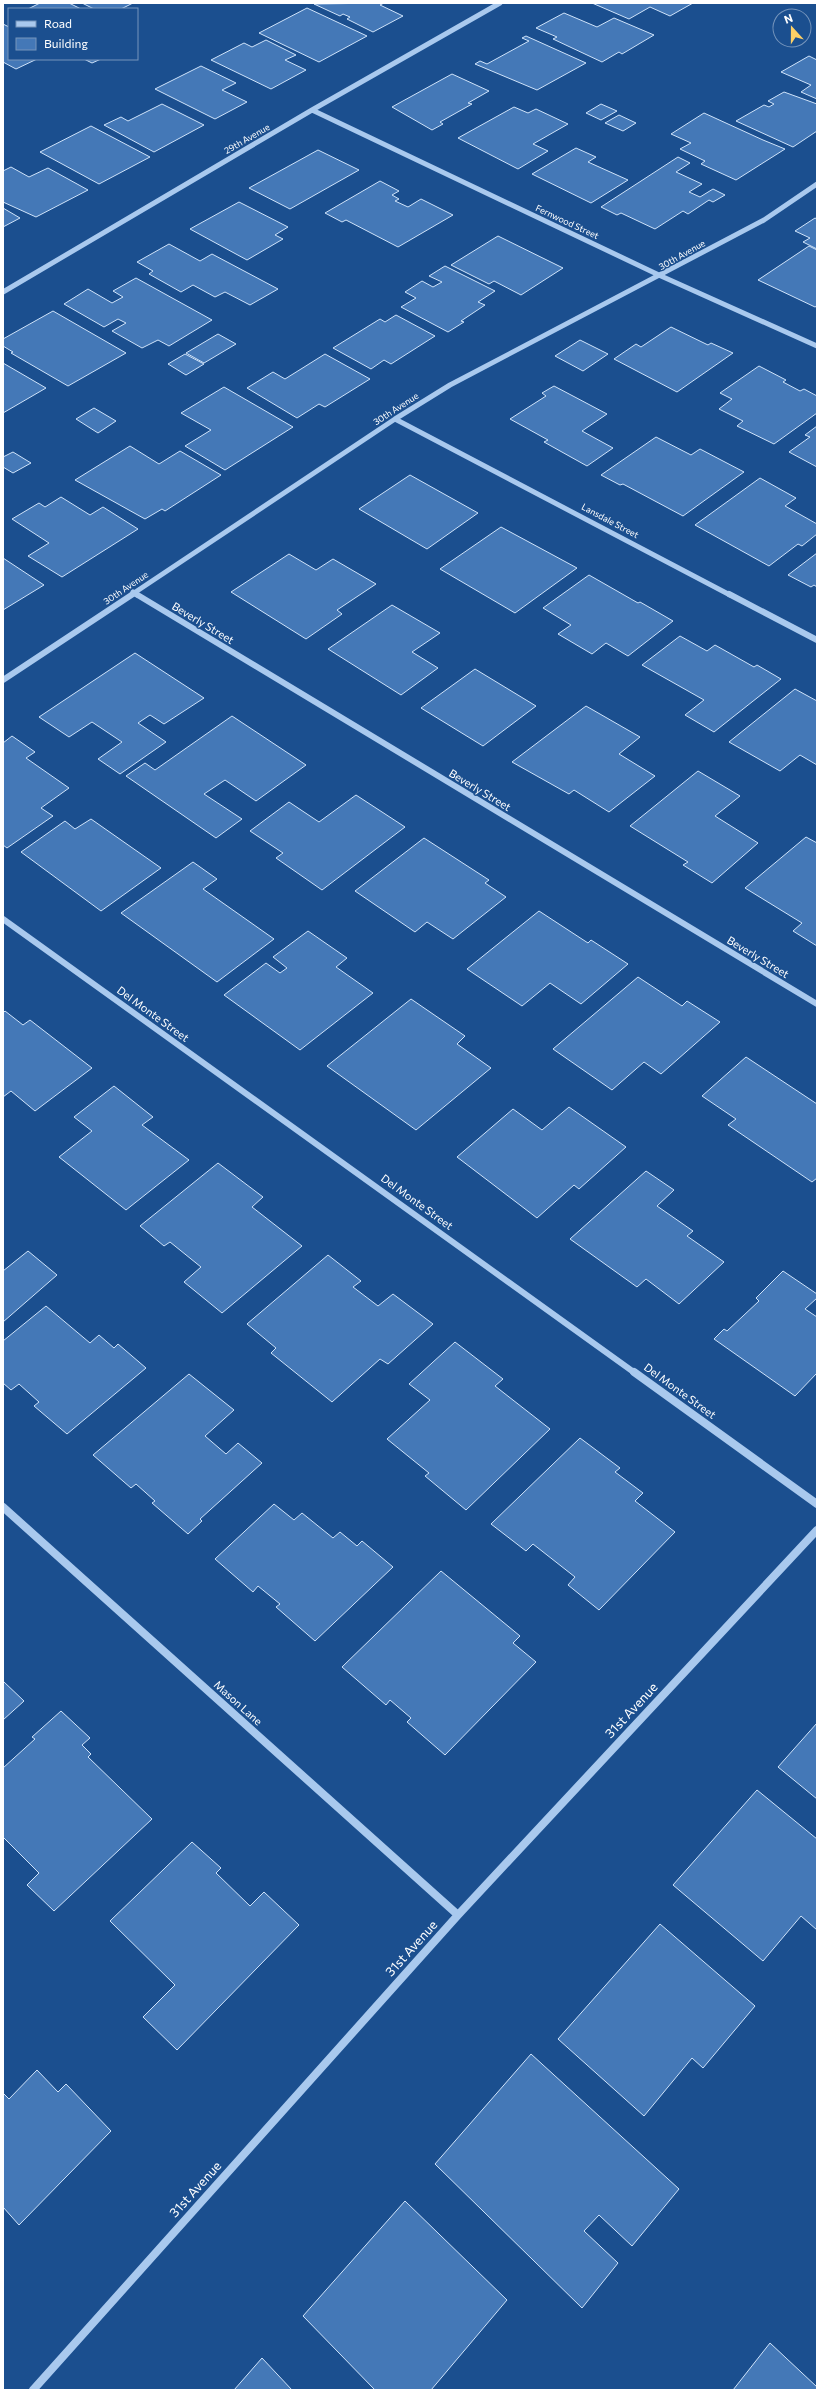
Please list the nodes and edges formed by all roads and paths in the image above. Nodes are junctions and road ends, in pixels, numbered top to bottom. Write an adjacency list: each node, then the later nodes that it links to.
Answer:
1 (500, 3): 2 (street, 29th Avenue)
2 (312, 110): 4 (street, Fernwood Street); 5 (street, 29th Avenue)
3 (817, 184): 4 (street, 30th Avenue)
4 (661, 276): 6 (street, Fernwood Street); 7 (street, 30th Avenue)
5 (3, 292)
6 (817, 346)
7 (395, 418): 8 (street, 30th Avenue); 9 (street, Lansdale Street)
8 (134, 592): 10 (street, 30th Avenue); 12 (street, Beverly Street)
9 (817, 640)
10 (3, 680)
11 (3, 919): 13 (street, Del Monte Street)
12 (817, 1004)
13 (817, 1504)
14 (3, 1506): 16 (street, Mason Lane)
15 (817, 1530): 16 (street, 31st Avenue)
16 (458, 1915): 17 (street, 31st Avenue)
17 (32, 2390)

